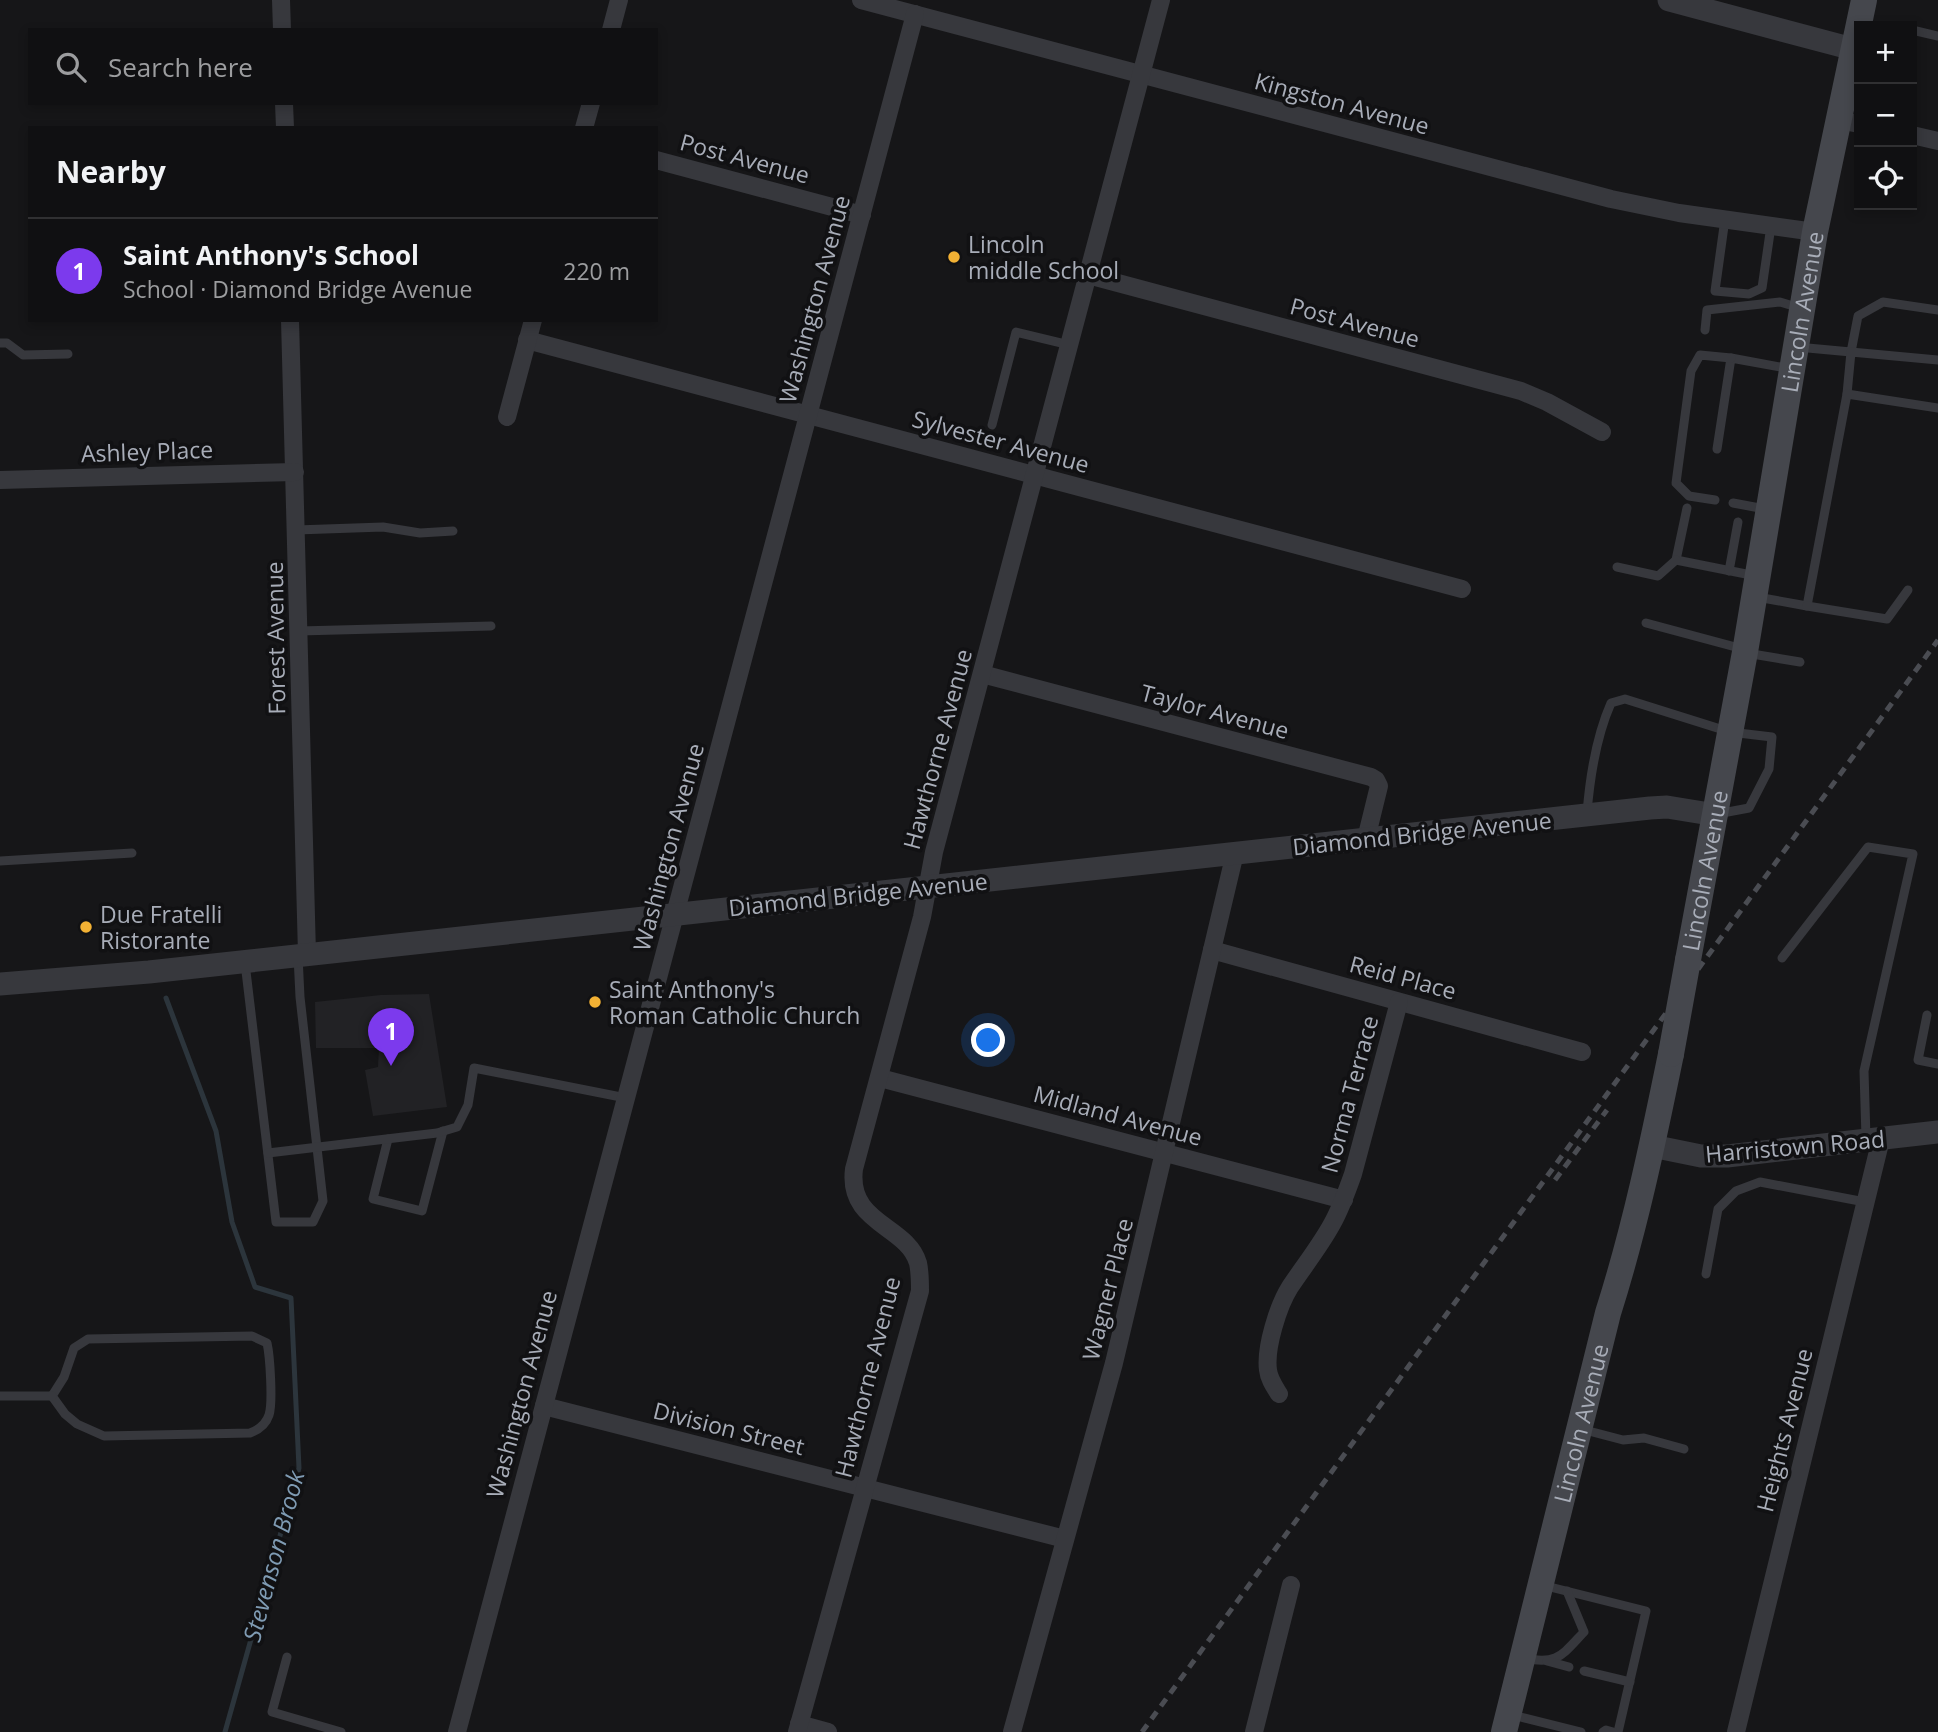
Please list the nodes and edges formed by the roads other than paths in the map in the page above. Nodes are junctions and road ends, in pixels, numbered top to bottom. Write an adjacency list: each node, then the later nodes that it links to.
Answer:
1 (281, 0): 9 (street)
2 (619, 0): 10 (street)
3 (861, 0): 7 (street, Kingston Avenue)
4 (1161, 0): 15 (street, Hawthorne Avenue)
5 (1668, 0): 13 (street)
6 (1864, 0): 8 (main road, Lincoln Avenue)
7 (915, 14): 15 (street, Kingston Avenue); 24 (street, Washington Avenue)
8 (1861, 21)
9 (282, 28)
10 (612, 28)
11 (1917, 31): 12 (lane)
12 (1938, 36)
13 (1854, 49)
14 (1854, 71): 18 (main road, Lincoln Avenue)
15 (1142, 75): 25 (street, Kingston Avenue); 28 (street, Hawthorne Avenue)
16 (284, 105): 19 (street)
17 (590, 105): 20 (street)
18 (1849, 122): 27 (main road, Lincoln Avenue)
19 (285, 126)
20 (585, 126)
21 (1917, 136): 22 (street)
22 (1938, 141)
23 (658, 161): 24 (street, Post Avenue)
24 (862, 215): 44 (street, Washington Avenue)
25 (1725, 219): 26 (street, Kingston Avenue); 26 (lane)
26 (1771, 226): 27 (street, Kingston Avenue)
27 (1815, 232): 29 (main road, Lincoln Avenue)
28 (1088, 275): 36 (street, Hawthorne Avenue); 47 (street, Post Avenue)
29 (1802, 308): 33 (lane); 40 (main road, Lincoln Avenue)
30 (1938, 310): 37 (lane)
31 (290, 322): 49 (street, Forest Avenue)
32 (532, 322): 34 (street)
33 (1704, 330)
34 (527, 340): 44 (street, Sylvester Avenue); 45 (street)
35 (0, 343): 38 (lane)
36 (1070, 345): 46 (lane); 50 (street, Hawthorne Avenue)
37 (1851, 352): 40 (lane); 41 (lane); 42 (lane)
38 (68, 354)
39 (1731, 358): 40 (lane); 48 (lane); 52 (lane)
40 (1794, 358): 55 (main road, Lincoln Avenue)
41 (1938, 360)
42 (1847, 394): 43 (lane); 65 (lane)
43 (1938, 408)
44 (808, 415): 50 (street, Sylvester Avenue); 80 (street, Washington Avenue)
45 (507, 417)
46 (992, 425)
47 (1602, 432)
48 (1717, 449)
49 (295, 471): 51 (street, Ashley Place); 57 (street, Forest Avenue)
50 (1035, 475): 63 (street, Sylvester Avenue); 71 (street, Hawthorne Avenue)
51 (0, 480)
52 (1715, 500)
53 (1733, 503): 55 (lane)
54 (1687, 508): 59 (lane)
55 (1769, 510): 62 (main road, Lincoln Avenue)
56 (1738, 522): 61 (lane)
57 (296, 530): 58 (lane); 68 (street, Forest Avenue)
58 (453, 531)
59 (1676, 560): 60 (lane); 61 (lane)
60 (1617, 567)
61 (1729, 571): 62 (lane)
62 (1756, 586): 65 (lane); 69 (main road, Lincoln Avenue)
63 (1462, 589)
64 (1908, 590): 65 (lane)
65 (1807, 606)
66 (1646, 623): 69 (lane)
67 (491, 626): 68 (lane)
68 (299, 631): 82 (street, Forest Avenue)
69 (1745, 651): 70 (lane); 72 (main road, Lincoln Avenue)
70 (1800, 663)
71 (982, 674): 75 (street, Taylor Avenue); 79 (street, Hawthorne Avenue)
72 (1730, 732): 73 (lane); 74 (main road, Lincoln Avenue); 74 (lane)
73 (1587, 815): 74 (street, Diamond Bridge Avenue); 75 (street, Diamond Bridge Avenue)
74 (1716, 815): 96 (main road, Lincoln Avenue, bridge)
75 (1366, 839): 77 (street, Diamond Bridge Avenue)
76 (132, 853): 78 (lane)
77 (1235, 853): 79 (street, Diamond Bridge Avenue); 81 (street, Wagner Place)
78 (0, 861)
79 (928, 887): 80 (street, Diamond Bridge Avenue); 90 (street, Hawthorne Avenue)
80 (675, 914): 82 (street, Diamond Bridge Avenue); 91 (street, Washington Avenue)
81 (1212, 950): 86 (street, Reid Place); 99 (street, Wagner Place)
82 (303, 955): 84 (street, Diamond Bridge Avenue); 97 (lane)
83 (1782, 958): 95 (lane)
84 (245, 961): 85 (street, Diamond Bridge Avenue); 98 (lane)
85 (0, 984)
86 (1399, 1002): 88 (street, Reid Place); 100 (street, Norma Terrace)
87 (1927, 1015): 89 (lane)
88 (1582, 1052)
89 (1938, 1064)
90 (880, 1078): 99 (street, Midland Avenue); 109 (street, Hawthorne Avenue)
91 (626, 1098): 92 (lane); 106 (street, Washington Avenue)
92 (443, 1131): 94 (lane); 94 (lane)
93 (1938, 1132): 95 (street, Harristown Road)
94 (388, 1139): 97 (lane)
95 (1873, 1140): 96 (street, Harristown Road); 101 (street, Heights Avenue)
96 (1652, 1146): 107 (main road, Lincoln Avenue)
97 (317, 1147): 98 (lane); 98 (lane)
98 (268, 1153)
99 (1165, 1153): 100 (street, Midland Avenue); 110 (street, Wagner Place)
100 (1344, 1200): 103 (street, Norma Terrace)
101 (1865, 1202): 102 (lane); 130 (street, Heights Avenue)
102 (1706, 1274)
103 (1279, 1394)
104 (0, 1396): 105 (lane)
105 (52, 1396): 105 (lane)
106 (544, 1406): 109 (street, Division Street); 122 (street, Washington Avenue)
107 (1579, 1428): 108 (lane); 112 (main road, Lincoln Avenue)
108 (1684, 1449)
109 (864, 1488): 110 (street, Division Street); 120 (street, Hawthorne Avenue)
110 (1065, 1539): 124 (street, Wagner Place)
111 (1291, 1585): 125 (street)
112 (1540, 1585): 113 (lane); 115 (main road, Lincoln Avenue)
113 (1567, 1591): 115 (lane); 118 (lane)
114 (287, 1657): 121 (lane)
115 (1534, 1659): 116 (lane); 119 (main road, Lincoln Avenue)
116 (1569, 1667)
117 (1584, 1671): 118 (lane)
118 (1630, 1682): 129 (lane)
119 (1506, 1723): 126 (lane)
120 (798, 1728): 123 (street)
121 (341, 1732)
122 (457, 1732)
123 (828, 1732)
124 (1012, 1732)
125 (1254, 1732)
126 (1581, 1732)
127 (1602, 1732): 128 (lane)
128 (1612, 1732)
129 (1618, 1732)
130 (1736, 1732)

